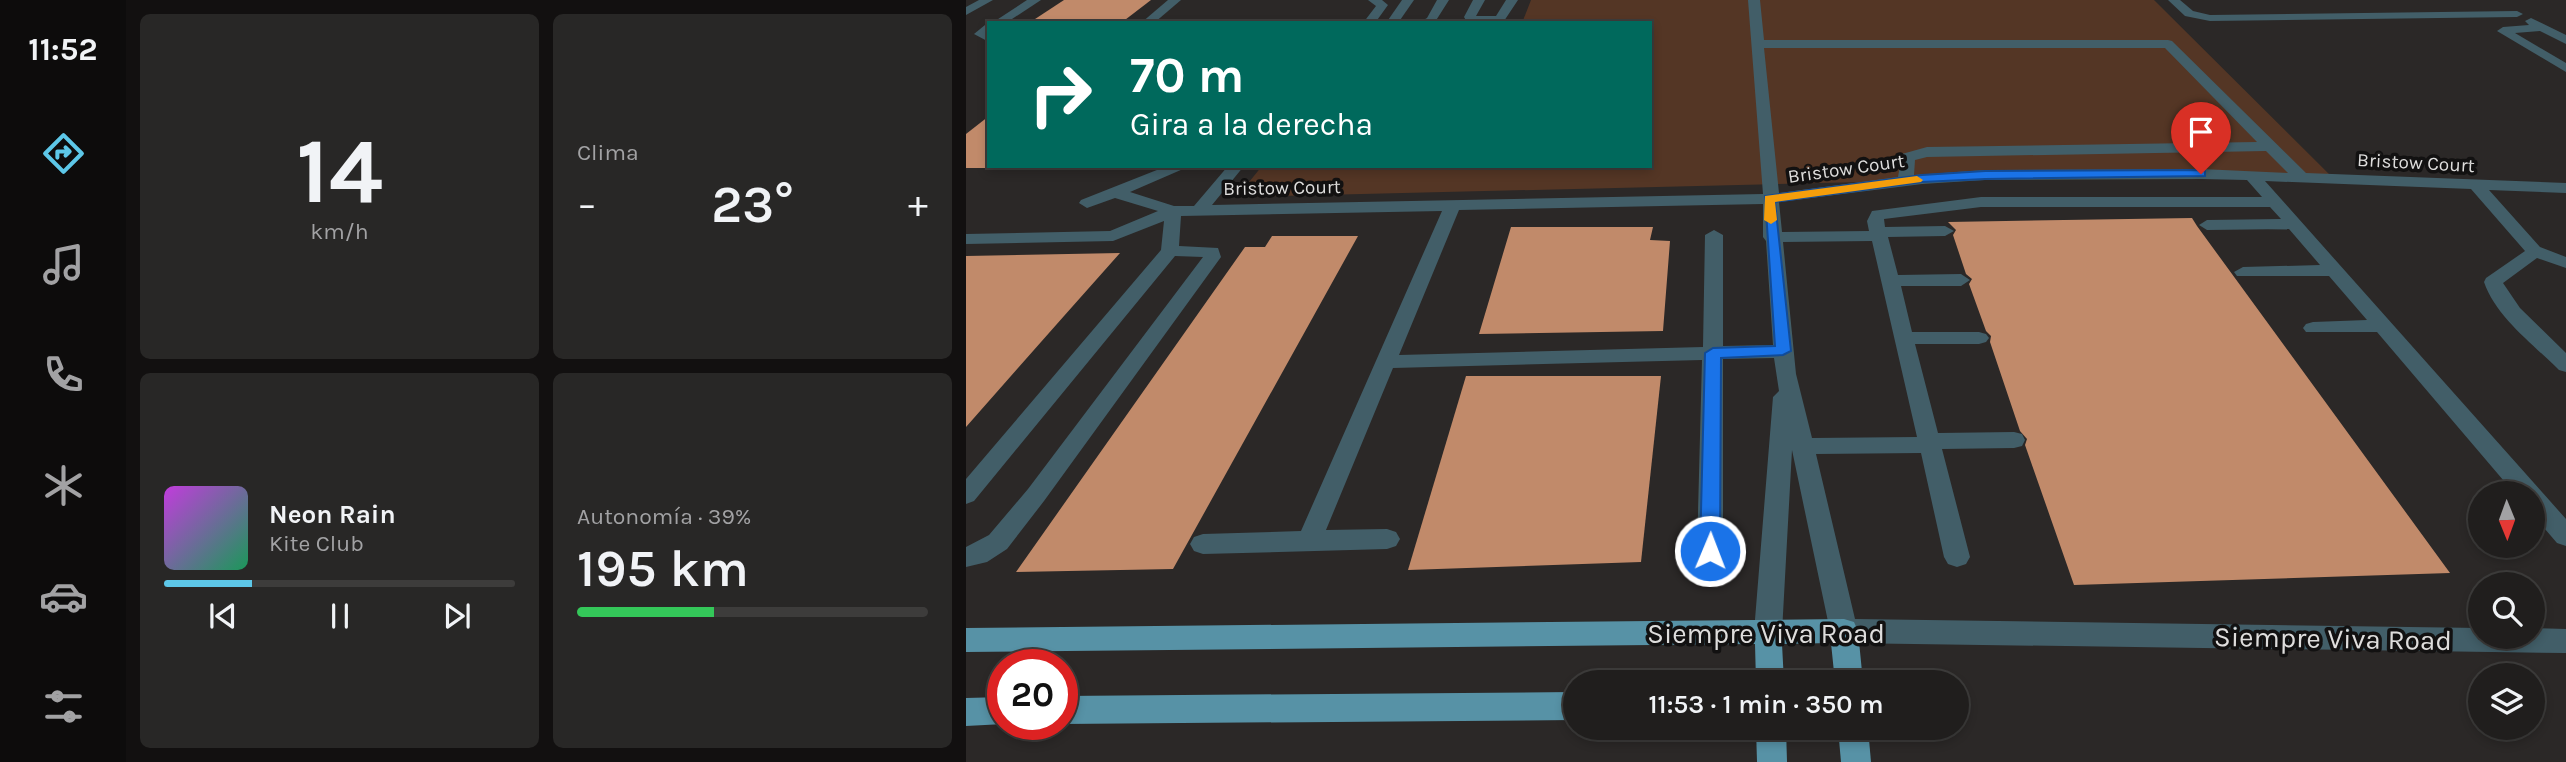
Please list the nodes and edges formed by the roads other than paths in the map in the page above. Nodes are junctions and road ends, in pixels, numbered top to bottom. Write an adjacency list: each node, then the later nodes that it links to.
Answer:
1 (987, 0): 13 (street)
2 (1035, 0): 16 (street)
3 (1175, 0): 17 (street)
4 (1374, 0): 18 (street)
5 (1408, 0): 19 (street)
6 (1443, 0): 20 (street)
7 (1479, 0): 8 (street)
8 (1512, 0)
9 (1754, 0): 23 (street)
10 (2174, 0): 14 (street)
11 (2455, 0): 14 (street)
12 (2492, 0): 15 (street)
13 (966, 12)
14 (2480, 14): 15 (street)
15 (2517, 14): 21 (street)
16 (1001, 21)
17 (1149, 21)
18 (1370, 21)
19 (1393, 21)
20 (1429, 21)
21 (2541, 27): 22 (street); 24 (street)
22 (2566, 40)
23 (1757, 44): 25 (street); 34 (street)
24 (2566, 68)
25 (2270, 146): 29 (street); 30 (street)
26 (1177, 168): 33 (street)
27 (1234, 168): 38 (street)
28 (2252, 176): 29 (street, Bristow Court); 30 (street, Bristow Court); 35 (street)
29 (2302, 178): 31 (street, Bristow Court)
30 (1906, 181): 34 (street, Bristow Court)
31 (2477, 186): 32 (street, Bristow Court); 48 (street)
32 (2566, 188)
33 (1114, 192): 36 (street); 39 (street)
34 (1769, 199): 37 (street, Bristow Court); 45 (street)
35 (2275, 202): 40 (street); 43 (street)
36 (1087, 203)
37 (1453, 205): 38 (street, Bristow Court); 59 (street)
38 (1199, 210): 39 (street, Bristow Court)
39 (1173, 211): 46 (street); 47 (street)
40 (2294, 224): 41 (street); 50 (street)
41 (2207, 225)
42 (1945, 231): 43 (street)
43 (1878, 234): 45 (street); 53 (street)
44 (1714, 235): 58 (street)
45 (1772, 237): 60 (street)
46 (966, 239)
47 (1170, 251): 66 (street); 73 (street)
48 (2534, 251): 49 (street); 61 (street)
49 (2566, 263)
50 (2334, 270): 51 (street); 54 (street)
51 (2243, 272)
52 (1961, 280): 53 (street)
53 (1890, 281): 56 (street)
54 (2383, 326): 55 (street); 65 (street)
55 (2313, 328)
56 (1904, 338): 57 (street); 63 (street)
57 (1979, 338)
58 (1713, 353): 59 (street); 60 (street); 72 (street)
59 (1386, 362): 70 (street)
60 (1785, 362): 64 (street); 76 (street)
61 (2566, 365)
62 (2014, 440): 63 (street)
63 (1929, 443): 64 (street); 74 (street)
64 (1802, 446): 75 (street)
65 (2518, 481)
66 (966, 495)
67 (2545, 512): 68 (street)
68 (2566, 536)
69 (1387, 539): 70 (street)
70 (1309, 541): 71 (street)
71 (1203, 544)
72 (1710, 551)
73 (966, 557)
74 (1957, 557)
75 (1844, 631): 76 (main road, Siempre Viva Road); 78 (street, Siempre Viva Road); 80 (main road)
76 (1768, 632): 77 (main road, Siempre Viva Road); 79 (main road)
77 (966, 640)
78 (2566, 642)
79 (1770, 670)
80 (1848, 670)
81 (1563, 706): 82 (main road)
82 (1078, 710)
83 (987, 711): 84 (main road)
84 (966, 712)
85 (1771, 740): 87 (main road)
86 (1854, 740): 88 (main road)
87 (1772, 762)
88 (1856, 762)

